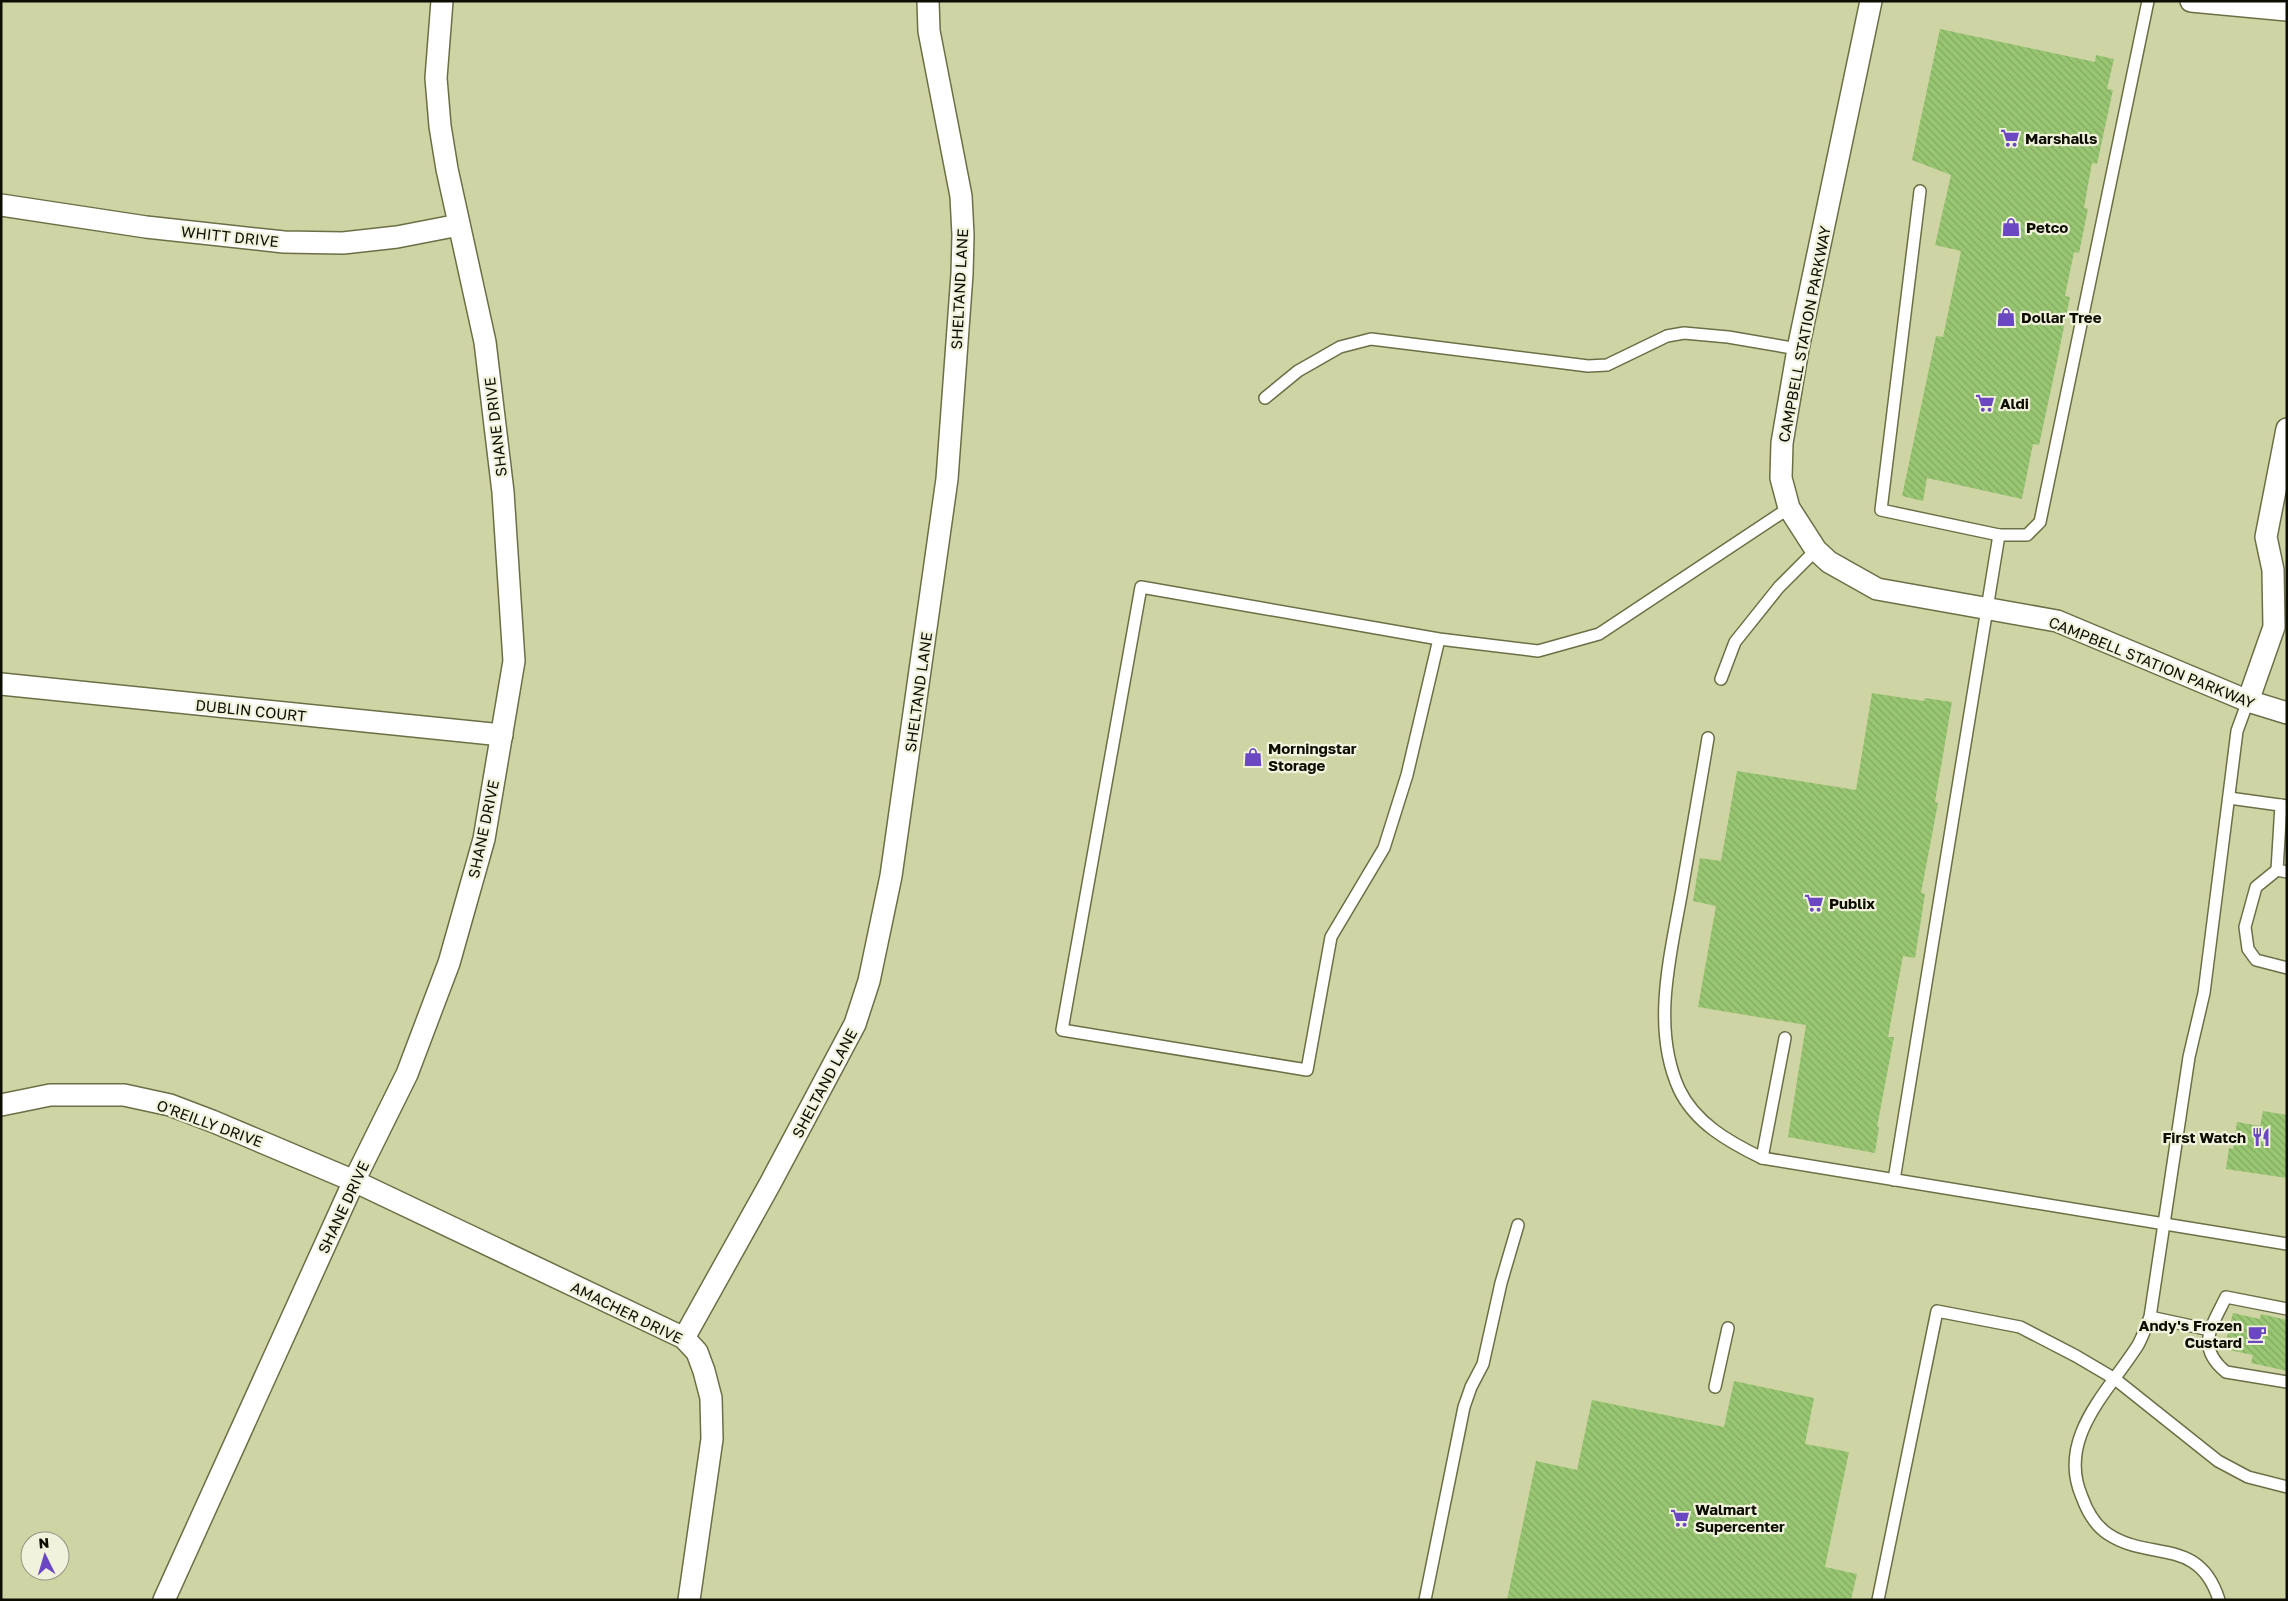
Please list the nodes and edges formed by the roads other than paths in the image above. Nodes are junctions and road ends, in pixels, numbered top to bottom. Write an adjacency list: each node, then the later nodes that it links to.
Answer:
1 (442, 1): 9 (street, SHANE DRIVE)
2 (928, 1): 40 (street, SHELTAND LANE)
3 (1871, 1): 10 (street, CAMPBELL STATION PARKWAY)
4 (2148, 1): 14 (lane)
5 (2191, 1): 6 (street)
6 (2287, 10)
7 (1920, 191): 14 (lane)
8 (1, 205): 9 (street, WHITT DRIVE)
9 (459, 225): 22 (street, SHANE DRIVE)
10 (1798, 349): 11 (lane); 13 (street, CAMPBELL STATION PARKWAY)
11 (1265, 398)
12 (2287, 429): 20 (street)
13 (1789, 508): 15 (street, CAMPBELL STATION PARKWAY); 17 (lane)
14 (1999, 535): 16 (lane)
15 (1816, 550): 16 (street, CAMPBELL STATION PARKWAY); 18 (lane)
16 (1986, 609): 20 (street, CAMPBELL STATION PARKWAY); 31 (lane)
17 (1439, 639): 17 (lane)
18 (1721, 679)
19 (1, 684): 22 (street, DUBLIN COURT)
20 (2248, 701): 21 (street, CAMPBELL STATION PARKWAY); 24 (lane)
21 (2287, 713)
22 (502, 735): 32 (street, SHANE DRIVE)
23 (1708, 738): 30 (lane)
24 (2229, 798): 25 (lane); 33 (lane)
25 (2284, 806): 26 (lane)
26 (2282, 871): 27 (lane)
27 (2287, 968)
28 (1785, 1038): 30 (lane)
29 (1, 1106): 32 (street, O'REILLY DRIVE)
30 (1762, 1158): 31 (lane)
31 (1894, 1180): 33 (lane)
32 (354, 1181): 40 (street, AMACHER DRIVE); 45 (street, SHANE DRIVE)
33 (2164, 1224): 35 (lane); 37 (lane)
34 (1518, 1225): 47 (lane)
35 (2287, 1244)
36 (2287, 1309): 39 (lane)
37 (2150, 1317): 39 (lane); 41 (lane)
38 (1728, 1328): 43 (lane)
39 (2210, 1330): 42 (lane)
40 (684, 1338): 46 (street, AMACHER DRIVE)
41 (2115, 1379): 44 (lane); 48 (lane); 49 (lane)
42 (2287, 1382)
43 (1715, 1387)
44 (2287, 1487)
45 (164, 1600)
46 (689, 1600)
47 (1425, 1600)
48 (1878, 1600)
49 (2219, 1600)

